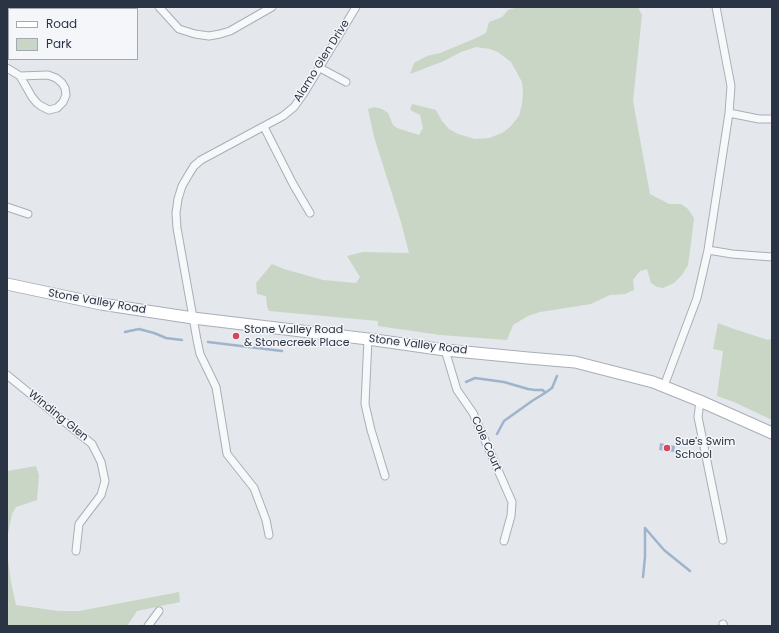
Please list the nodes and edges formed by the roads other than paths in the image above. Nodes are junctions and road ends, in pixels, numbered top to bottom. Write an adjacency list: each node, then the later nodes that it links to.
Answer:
1 (159, 7): 2 (street)
2 (272, 7)
3 (356, 7): 6 (street, Alamo Glen Drive)
4 (716, 7): 9 (street)
5 (7, 68): 7 (street)
6 (320, 68): 8 (street); 11 (street, Alamo Glen Drive)
7 (20, 76): 7 (street)
8 (346, 82)
9 (729, 113): 10 (street); 15 (street)
10 (772, 119)
11 (264, 127): 13 (street); 18 (street, Alamo Glen Drive)
12 (7, 207): 14 (street)
13 (310, 213)
14 (28, 214)
15 (708, 250): 16 (street); 22 (street)
16 (772, 257)
17 (7, 284): 18 (street, Stone Valley Road)
18 (193, 318): 19 (street, Stone Valley Road); 26 (street, Alamo Glen Drive)
19 (368, 339): 20 (street, Stone Valley Road); 25 (street)
20 (445, 350): 22 (street, Stone Valley Road); 28 (street, Cole Court)
21 (7, 375): 29 (street, Winding Glen)
22 (664, 386): 23 (street, Stone Valley Road)
23 (700, 401): 24 (street, Stone Valley Road); 27 (street)
24 (772, 433)
25 (385, 476)
26 (269, 535)
27 (723, 540)
28 (504, 541)
29 (76, 551)
30 (159, 612): 31 (street)
31 (148, 626)

